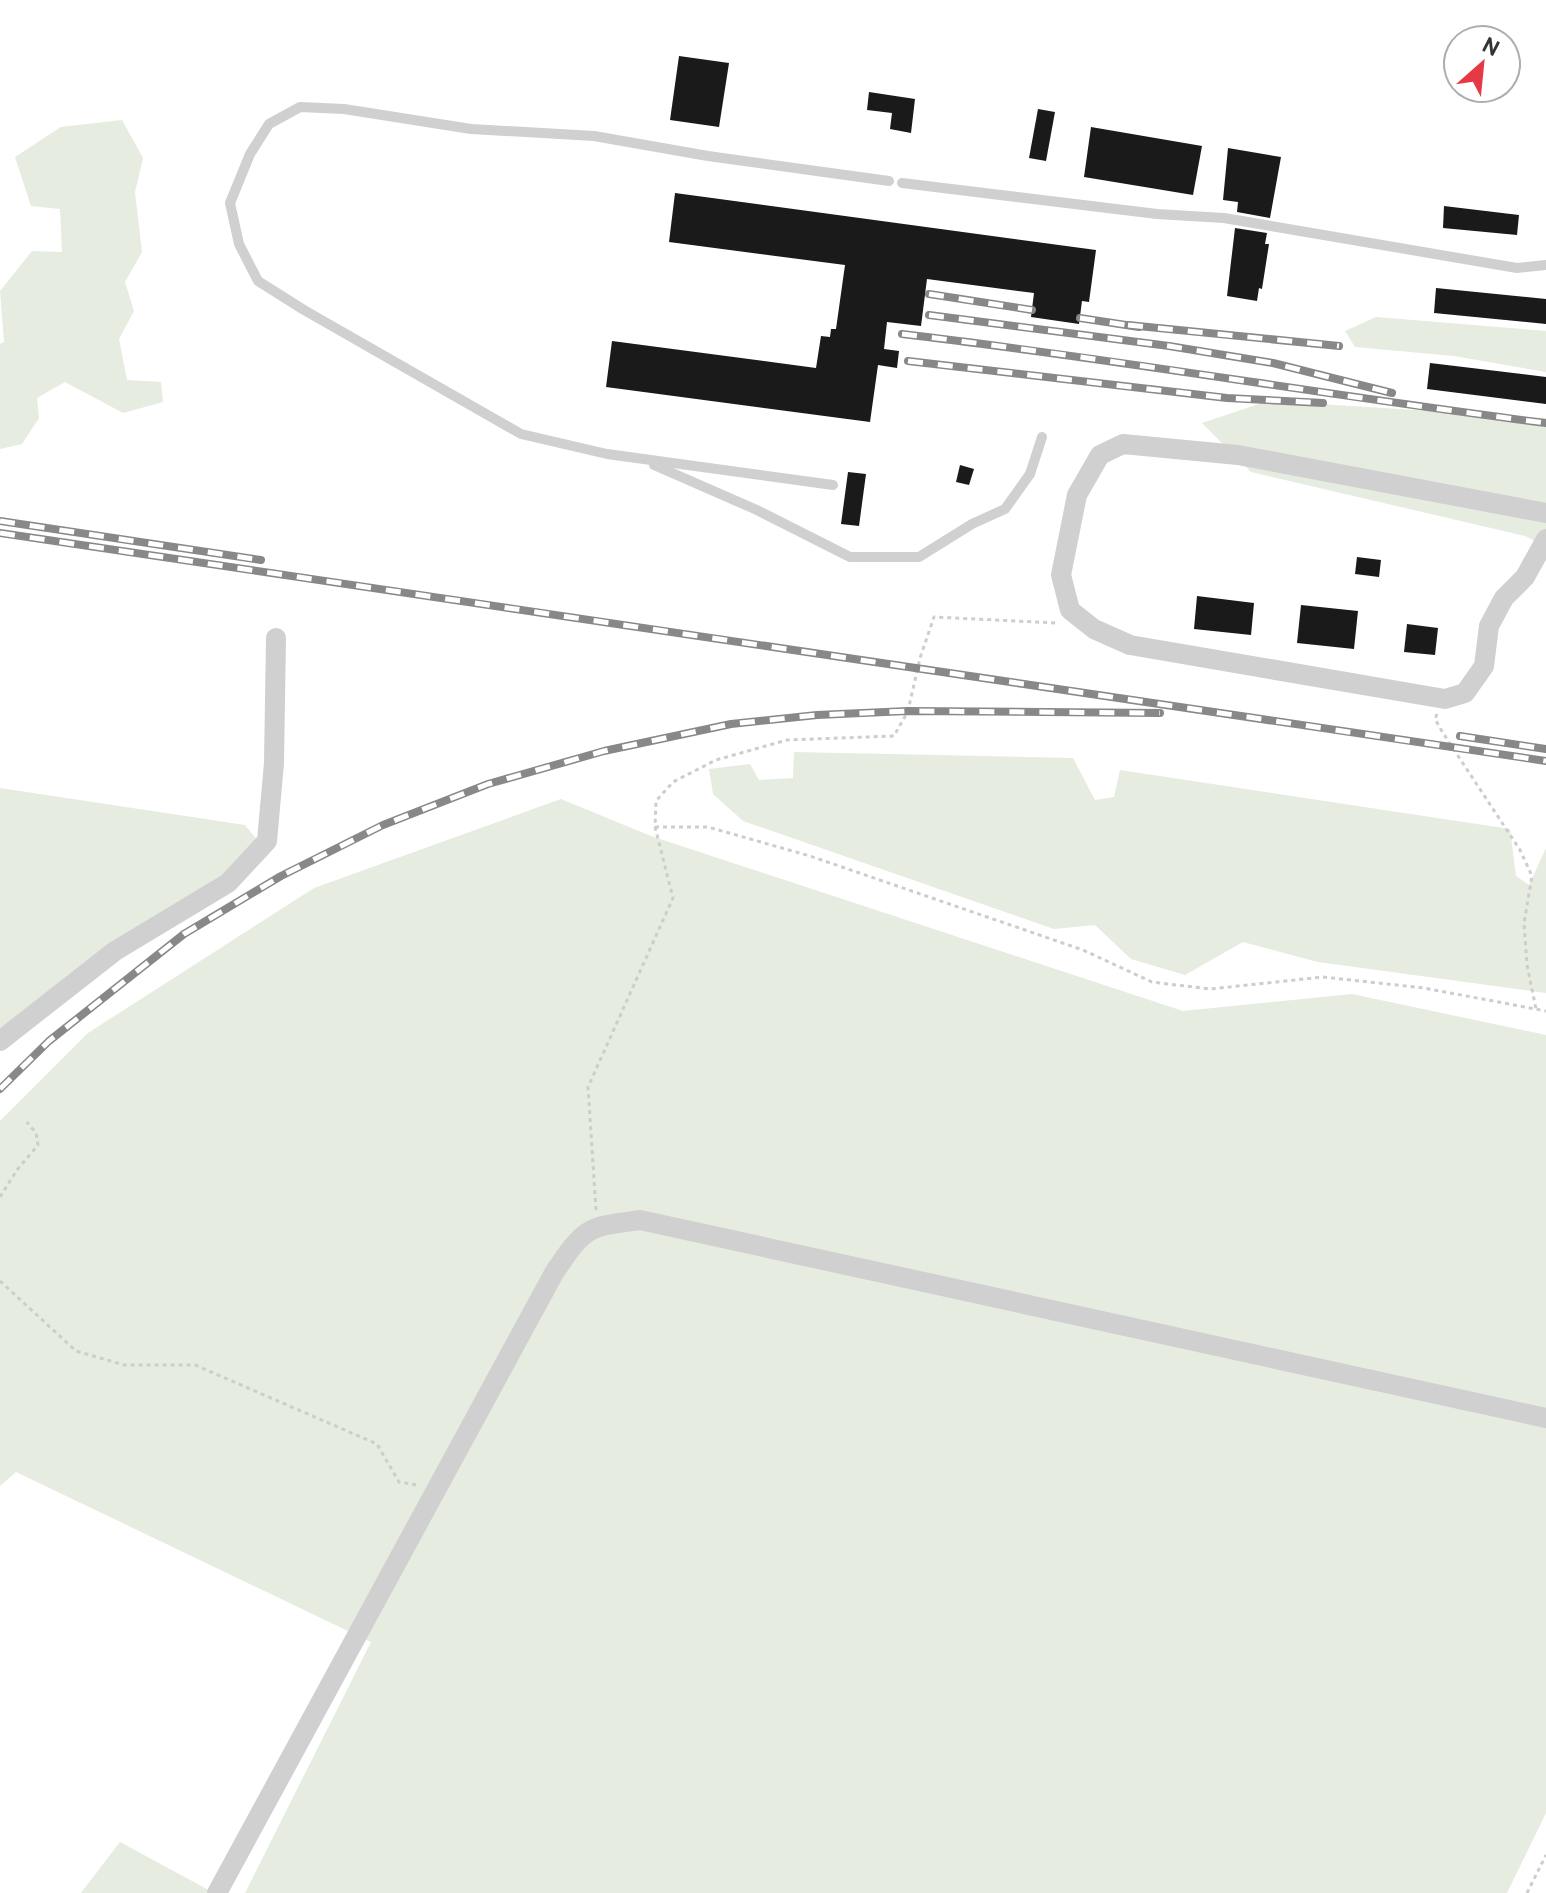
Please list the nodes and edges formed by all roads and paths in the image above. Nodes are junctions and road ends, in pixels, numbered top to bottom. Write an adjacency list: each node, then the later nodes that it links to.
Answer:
1 (889, 181): 5 (lane)
2 (902, 183): 3 (lane)
3 (1546, 265)
4 (1042, 437): 5 (lane)
5 (642, 459): 6 (lane)
6 (833, 485)
7 (1546, 513): 9 (street)
8 (1546, 539): 11 (street)
9 (1070, 610): 11 (street); 12 (path)
10 (276, 638): 15 (street)
11 (1445, 699): 13 (path)
12 (655, 827): 13 (path); 18 (path)
13 (1536, 1009): 14 (path)
14 (1546, 1011)
15 (0, 1041)
16 (27, 1122): 17 (path)
17 (0, 1197)
18 (597, 1226): 20 (street); 21 (street)
19 (0, 1281): 21 (path)
20 (1546, 1418)
21 (438, 1488): 23 (street)
22 (1546, 1855): 24 (path)
23 (217, 1893)
24 (1527, 1893)

